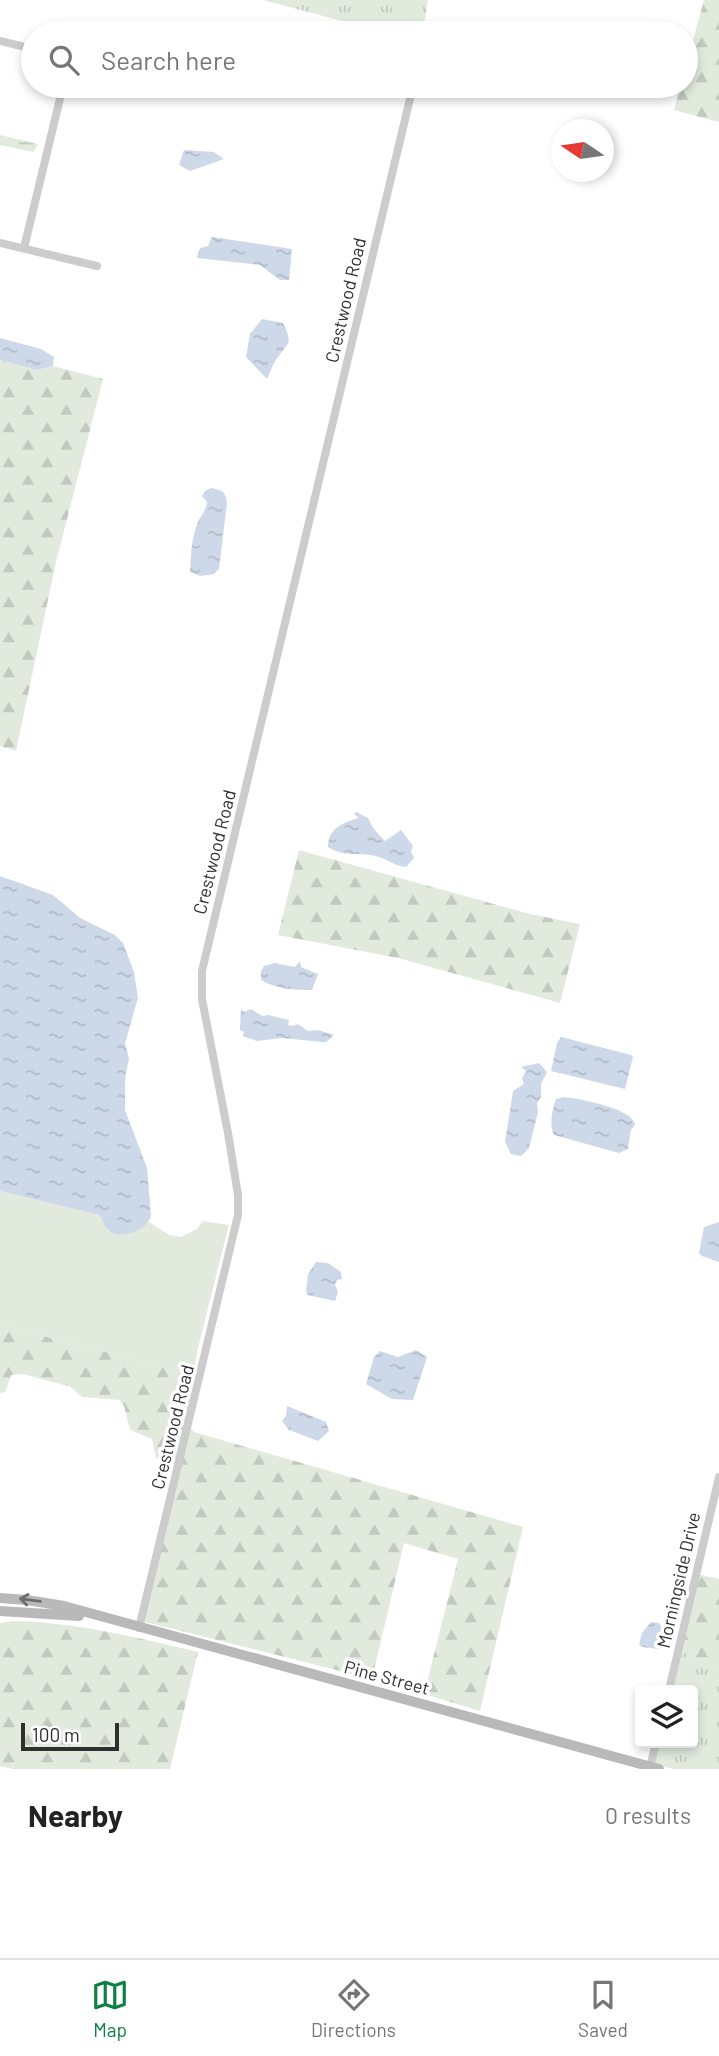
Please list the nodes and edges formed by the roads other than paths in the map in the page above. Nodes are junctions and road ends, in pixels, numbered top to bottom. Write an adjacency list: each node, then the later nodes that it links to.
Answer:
1 (0, 41): 2 (street)
2 (21, 46)
3 (60, 98): 6 (street)
4 (410, 98): 12 (street, Crestwood Road)
5 (0, 243): 6 (street)
6 (24, 248): 7 (street)
7 (97, 266)
8 (719, 1477): 13 (street, Morningside Drive)
9 (0, 1598): 11 (main road, Pine Street, one-way to 9)
10 (0, 1611): 11 (main road, Pine Street)
11 (106, 1619): 12 (main road, Pine Street)
12 (139, 1628): 15 (main road, Pine Street)
13 (669, 1685)
14 (656, 1748): 15 (street)
15 (655, 1768)

